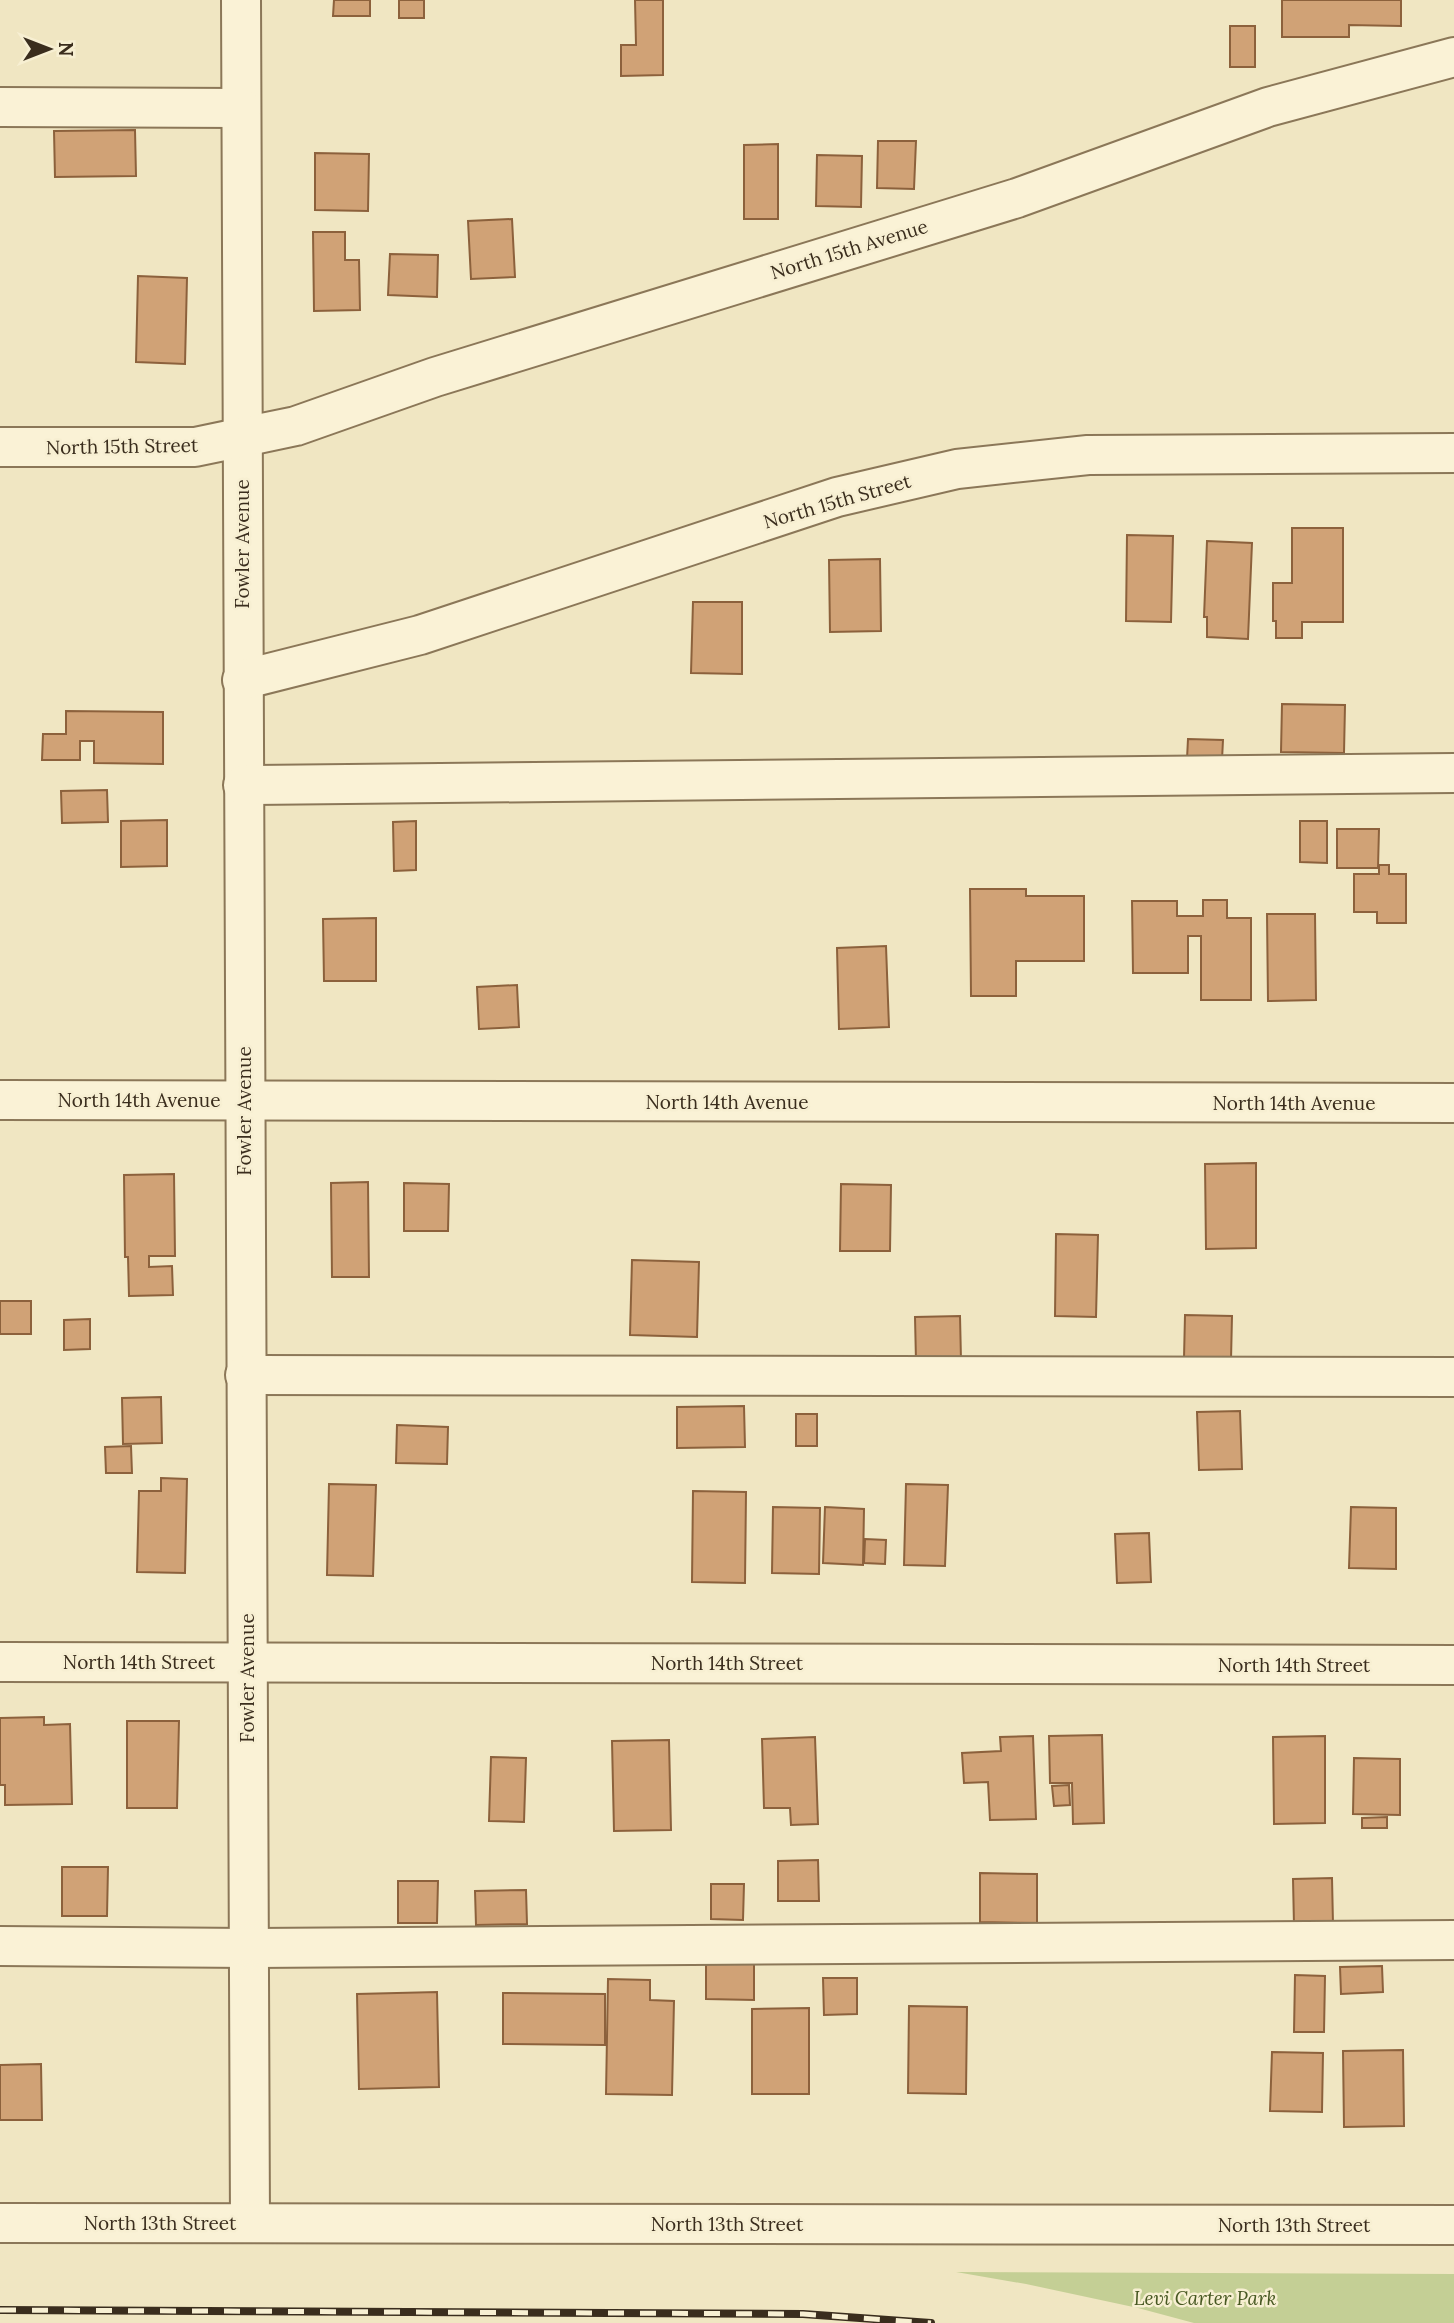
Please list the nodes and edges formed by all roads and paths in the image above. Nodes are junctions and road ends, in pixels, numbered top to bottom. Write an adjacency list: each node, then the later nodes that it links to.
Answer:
1 (240, 0): 4 (street, Fowler Avenue)
2 (1454, 57): 5 (street, North 15th Avenue)
3 (0, 107): 4 (street)
4 (241, 108): 5 (street, Fowler Avenue)
5 (242, 437): 6 (street, North 15th Street); 8 (street, Fowler Avenue)
6 (0, 447)
7 (1454, 453): 8 (street, North 15th Street)
8 (242, 680): 10 (street, Fowler Avenue)
9 (1454, 774): 10 (street)
10 (243, 785): 12 (street, Fowler Avenue)
11 (0, 1100): 12 (street, North 14th Avenue)
12 (244, 1100): 13 (street, North 14th Avenue); 14 (street, Fowler Avenue)
13 (1454, 1104)
14 (245, 1374): 15 (street); 17 (street, Fowler Avenue)
15 (1454, 1377)
16 (0, 1662): 17 (street, North 14th Street)
17 (246, 1662): 18 (street, North 14th Street); 21 (street, Fowler Avenue)
18 (1454, 1665)
19 (1454, 1940): 21 (street)
20 (0, 1946): 21 (street)
21 (248, 1948): 23 (street, Fowler Avenue)
22 (0, 2222): 23 (street, North 13th Street)
23 (250, 2223): 24 (street, North 13th Street)
24 (1454, 2225)

